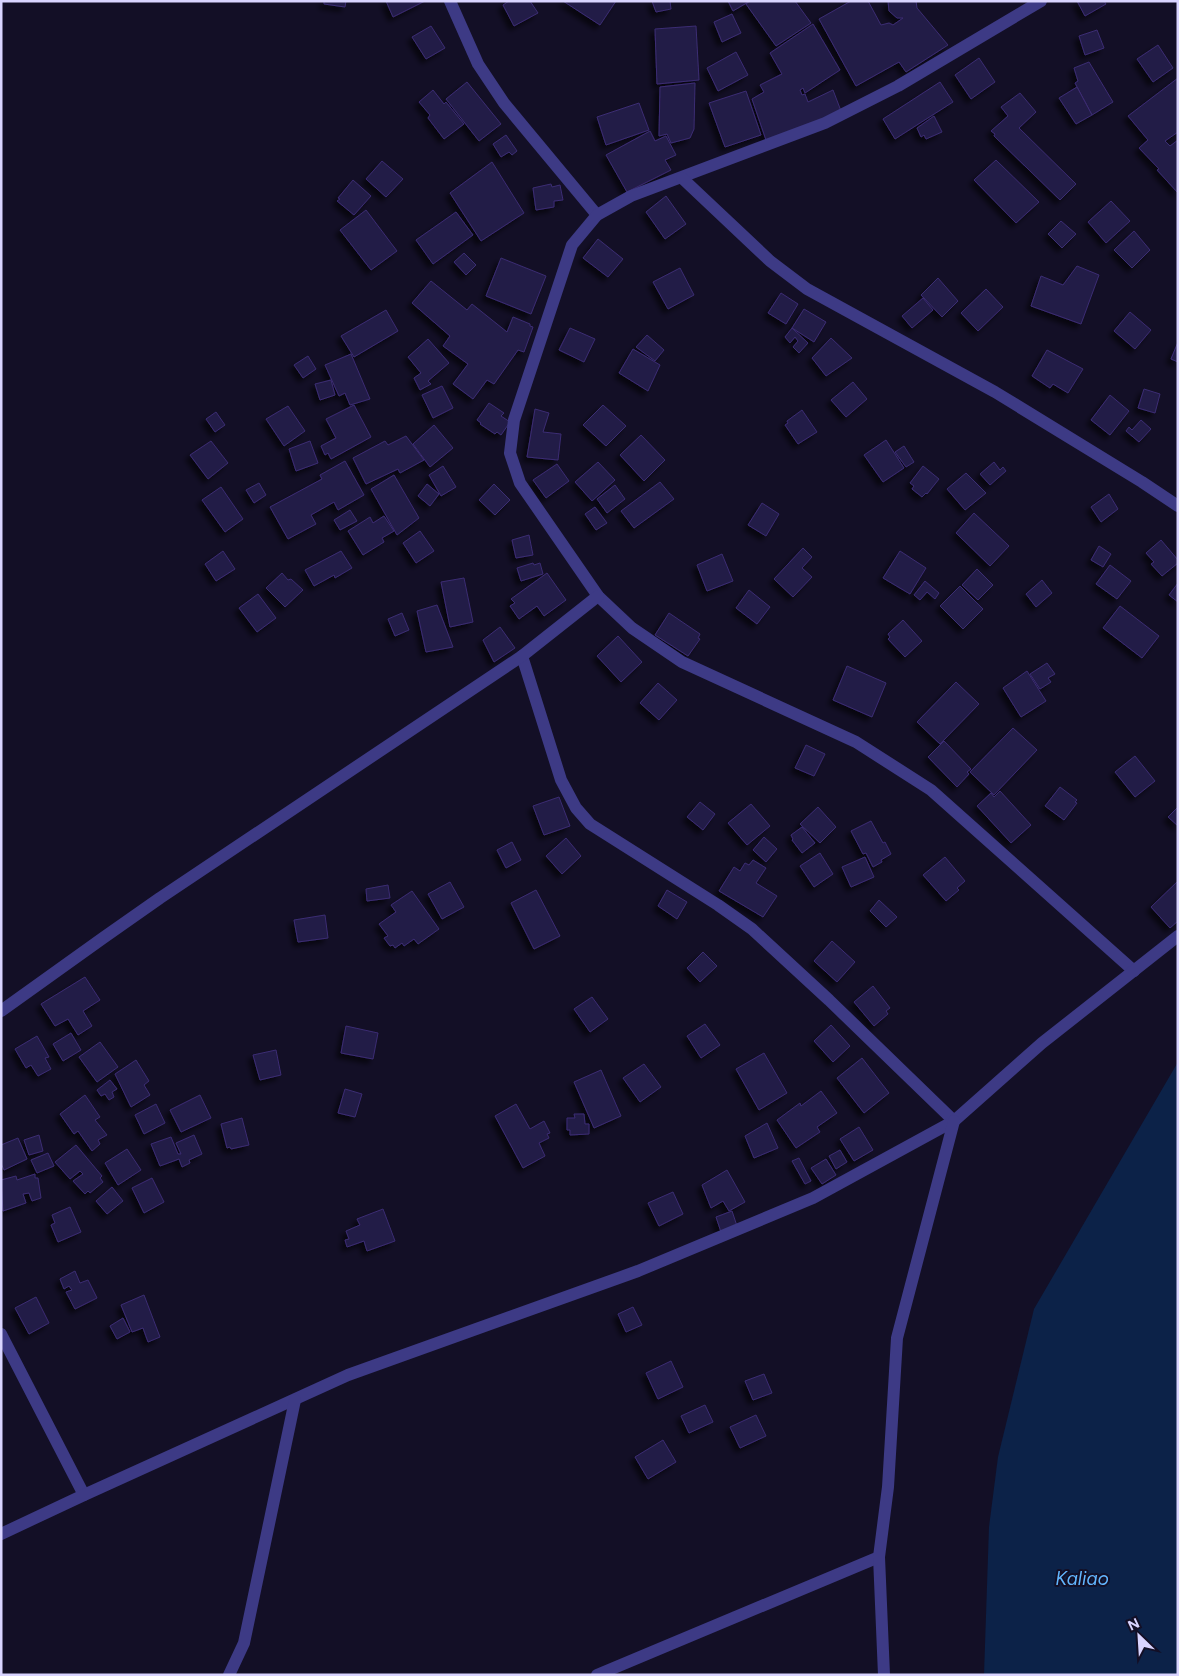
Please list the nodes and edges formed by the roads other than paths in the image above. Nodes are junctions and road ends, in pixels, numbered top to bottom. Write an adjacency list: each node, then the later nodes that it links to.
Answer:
1 (450, 1): 4 (street)
2 (1041, 1): 3 (street)
3 (682, 178): 4 (street); 5 (street)
4 (597, 215): 6 (street)
5 (1178, 506)
6 (598, 596): 7 (street); 9 (street)
7 (522, 656): 10 (street); 11 (street)
8 (1178, 936): 9 (street)
9 (1134, 971): 11 (street)
10 (1, 1012)
11 (954, 1121): 13 (street); 16 (street)
12 (1, 1334): 14 (street)
13 (295, 1400): 14 (street); 17 (street)
14 (84, 1494): 15 (street)
15 (1, 1534)
16 (879, 1557): 18 (street); 19 (street)
17 (229, 1675)
18 (597, 1675)
19 (884, 1675)

